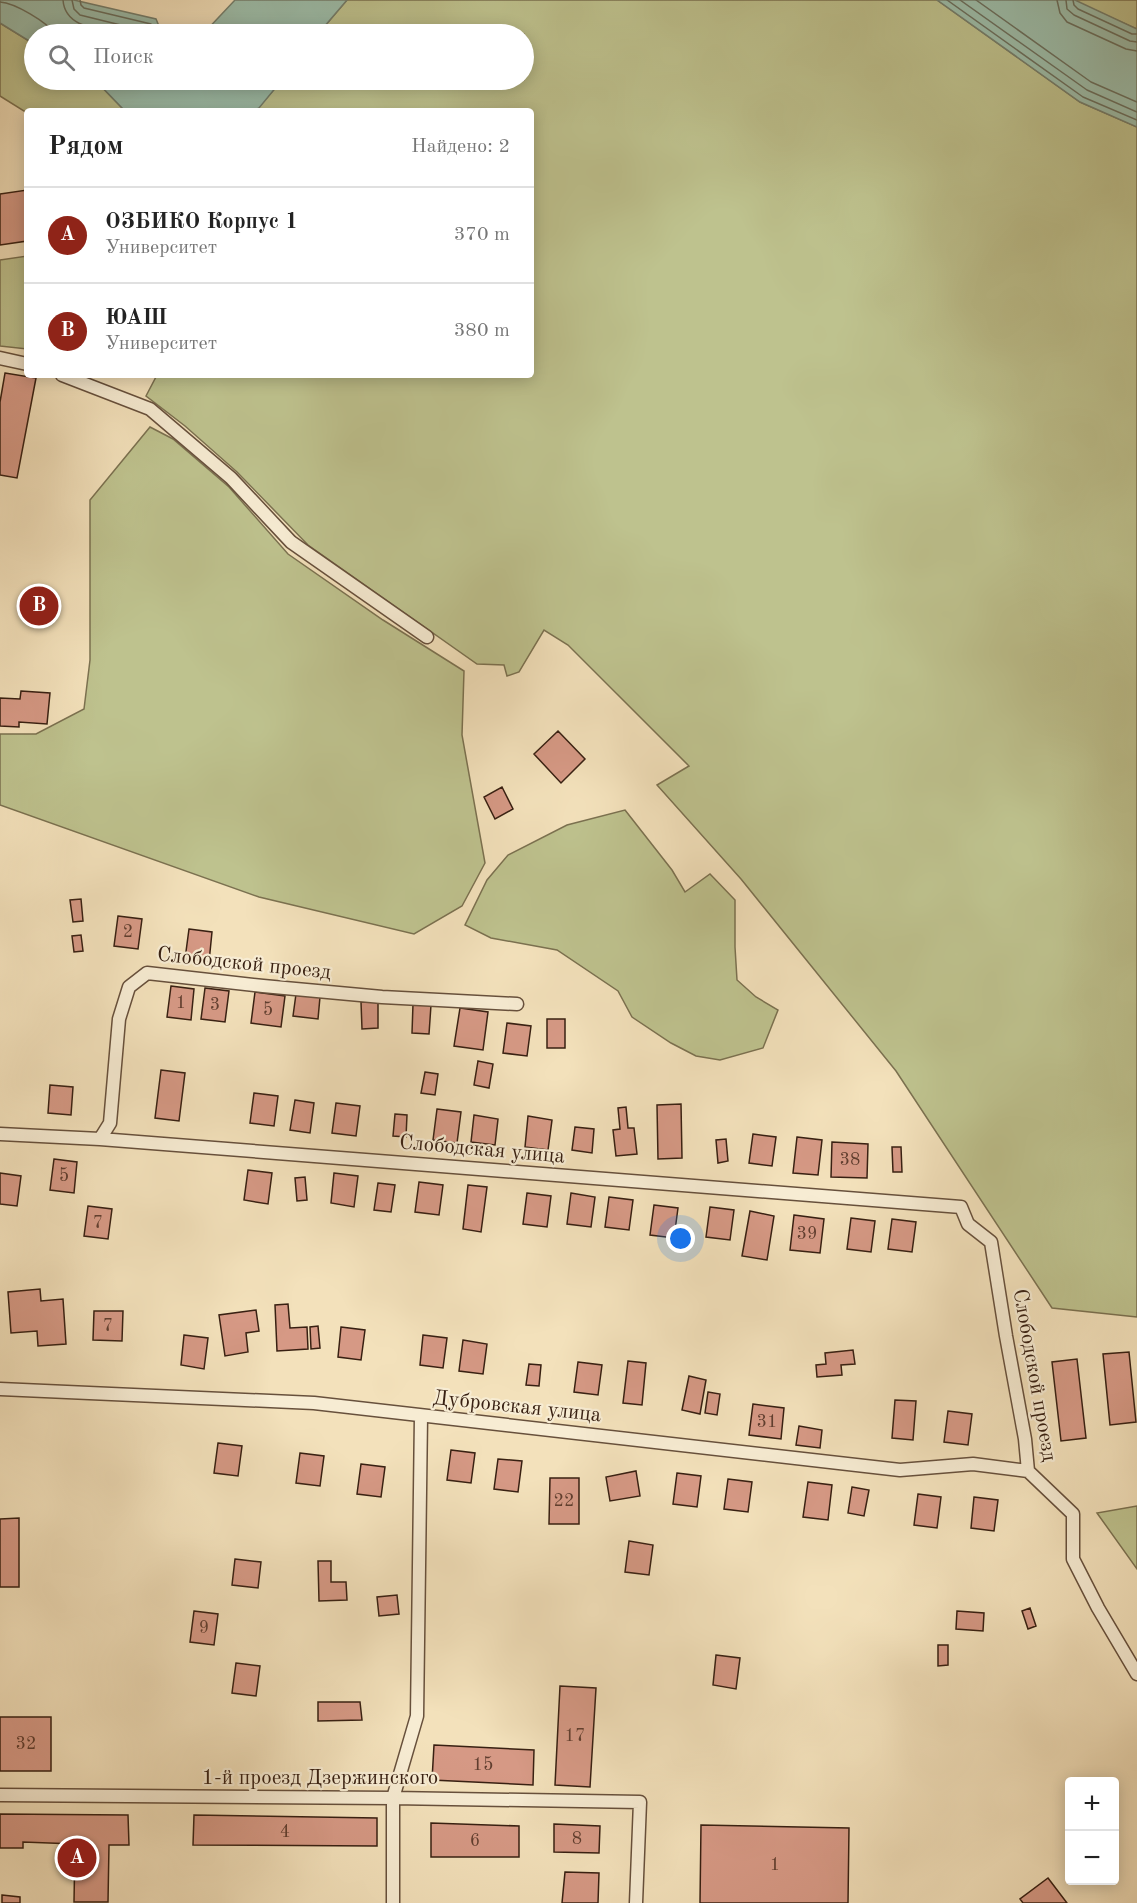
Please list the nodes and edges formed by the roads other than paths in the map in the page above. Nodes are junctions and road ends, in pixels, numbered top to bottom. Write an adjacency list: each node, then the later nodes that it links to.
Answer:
1 (0, 358): 2 (street)
2 (24, 363)
3 (70, 378): 4 (street)
4 (426, 637)
5 (517, 1004): 7 (street, Слободской проезд)
6 (0, 1134): 7 (street, Слободская улица)
7 (100, 1139): 8 (street, Слободская улица)
8 (961, 1207): 11 (street, Слободской проезд)
9 (0, 1389): 10 (street, Дубровская улица)
10 (422, 1416): 11 (street, Дубровская улица); 14 (street)
11 (1028, 1470): 12 (street, Слободской проезд)
12 (1137, 1674)
13 (0, 1795): 14 (street, 1-й проезд Дзержинского)
14 (393, 1798): 15 (street); 16 (street, 1-й проезд Дзержинского)
15 (393, 1903)
16 (636, 1903)

